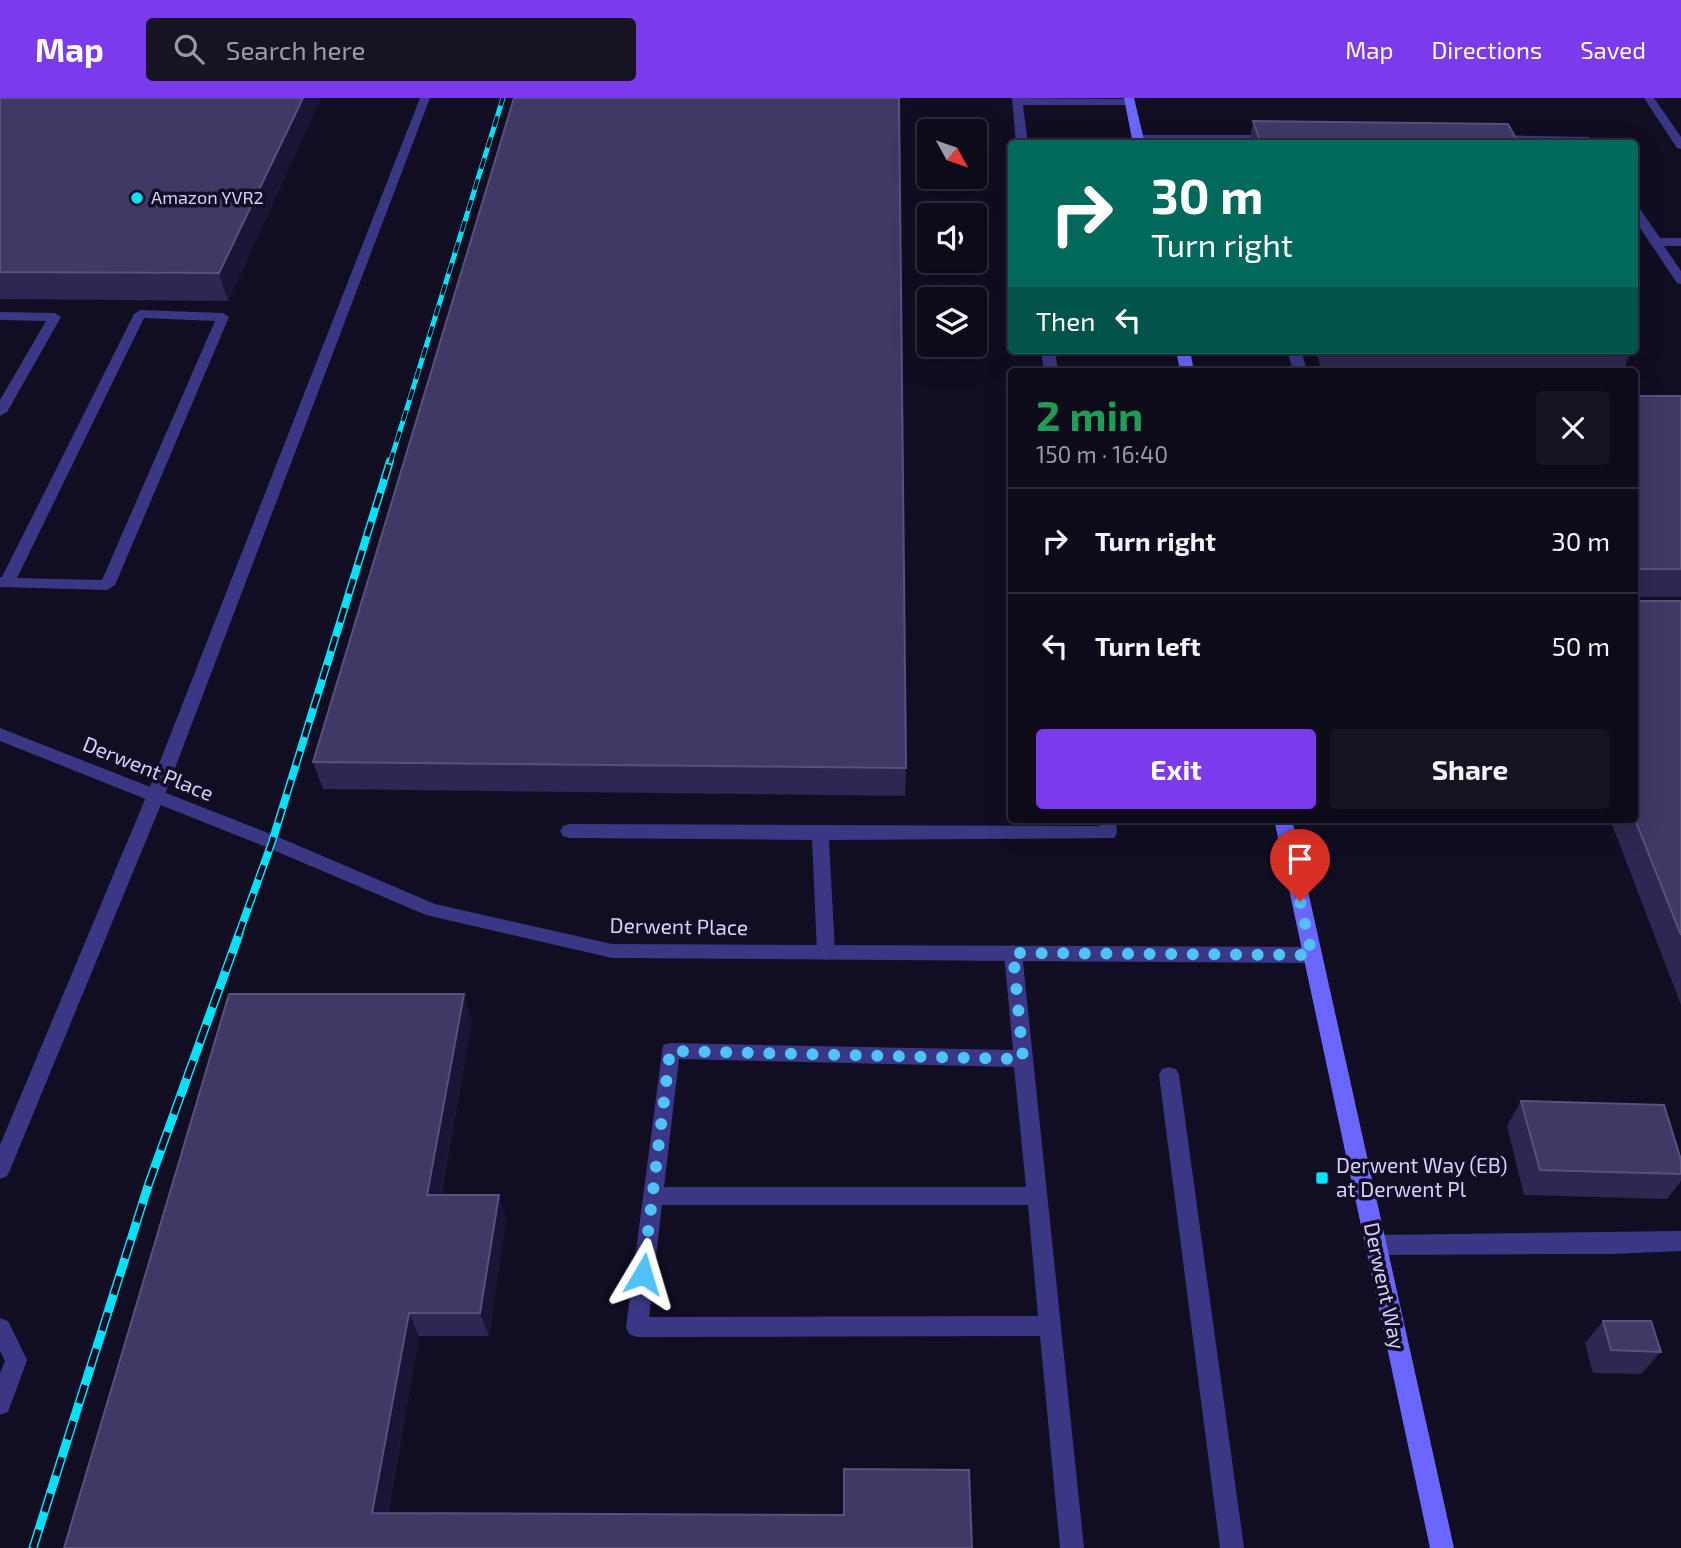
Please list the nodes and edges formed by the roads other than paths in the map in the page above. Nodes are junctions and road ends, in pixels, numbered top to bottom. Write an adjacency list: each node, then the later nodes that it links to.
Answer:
1 (425, 98): 20 (street)
2 (1649, 98): 11 (street)
3 (1017, 100): 4 (street); 7 (street)
4 (1130, 100): 8 (street)
5 (1289, 138): 9 (street)
6 (1483, 138): 10 (street)
7 (1022, 140)
8 (1138, 140)
9 (1252, 140)
10 (1589, 140)
11 (1681, 146)
12 (1638, 215): 13 (street)
13 (1656, 242): 14 (street); 15 (street)
14 (1681, 242)
15 (1681, 280)
16 (0, 316): 17 (street)
17 (0, 412)
18 (4, 583): 18 (street)
19 (0, 734): 20 (street, Derwent Place)
20 (155, 797): 25 (street, Derwent Place); 30 (street)
21 (1107, 823): 24 (street)
22 (1284, 823): 27 (street, Derwent Way)
23 (569, 831): 24 (street)
24 (820, 832): 25 (street)
25 (826, 952): 26 (street, Derwent Place)
26 (1013, 953): 27 (street, Derwent Place); 28 (street)
27 (1312, 955): 34 (street, Derwent Way)
28 (1023, 1059): 31 (street); 32 (street)
29 (1169, 1075): 39 (street)
30 (0, 1170)
31 (653, 1196): 32 (street); 35 (street)
32 (1037, 1196): 35 (street)
33 (1681, 1241): 34 (street)
34 (1375, 1245): 40 (street, Derwent Way)
35 (1049, 1326): 38 (street)
36 (0, 1328): 37 (street)
37 (0, 1404)
38 (1072, 1548)
39 (1232, 1548)
40 (1442, 1548)

